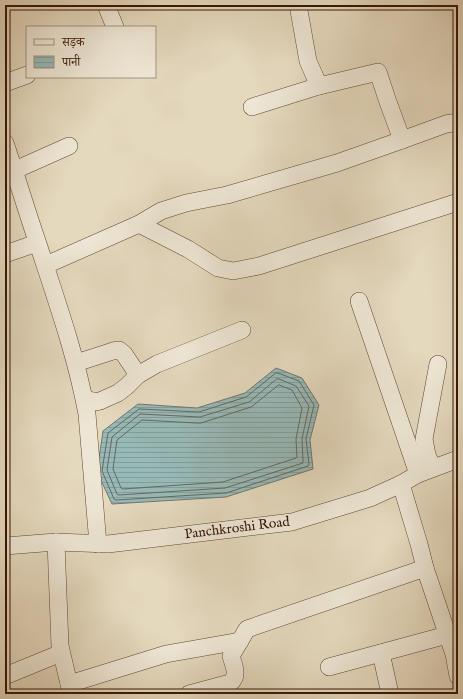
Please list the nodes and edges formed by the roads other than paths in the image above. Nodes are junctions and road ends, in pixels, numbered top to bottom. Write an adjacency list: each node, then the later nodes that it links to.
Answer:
1 (106, 5): 3 (street)
2 (298, 5): 6 (street)
3 (115, 26)
4 (26, 75): 5 (street)
5 (5, 83)
6 (319, 86): 7 (street); 9 (street)
7 (252, 107)
8 (458, 122): 9 (street)
9 (402, 140): 14 (street)
10 (5, 143): 12 (street)
11 (69, 146): 12 (street)
12 (10, 171): 15 (street)
13 (458, 202): 14 (street)
14 (139, 224): 17 (street)
15 (37, 243): 16 (street); 17 (street)
16 (5, 254)
17 (46, 265): 20 (street)
18 (359, 301): 25 (street)
19 (242, 330): 22 (street)
20 (76, 363): 22 (street); 23 (street)
21 (438, 364): 25 (street)
22 (138, 375): 23 (street)
23 (84, 397): 28 (street)
24 (458, 459): 25 (street, Panchkroshi Road)
25 (425, 471): 26 (street, Panchkroshi Road)
26 (401, 484): 28 (street, Panchkroshi Road); 30 (street)
27 (56, 542): 28 (street, Panchkroshi Road); 29 (street, Panchkroshi Road); 33 (street)
28 (98, 544)
29 (5, 546)
30 (424, 568): 31 (street); 32 (street)
31 (447, 635): 34 (street); 37 (street)
32 (240, 641): 38 (street); 39 (street)
33 (61, 653): 36 (street); 38 (street)
34 (381, 653): 35 (street); 40 (street)
35 (329, 668)
36 (5, 676)
37 (458, 676)
38 (71, 689)
39 (189, 694)
40 (390, 694)

